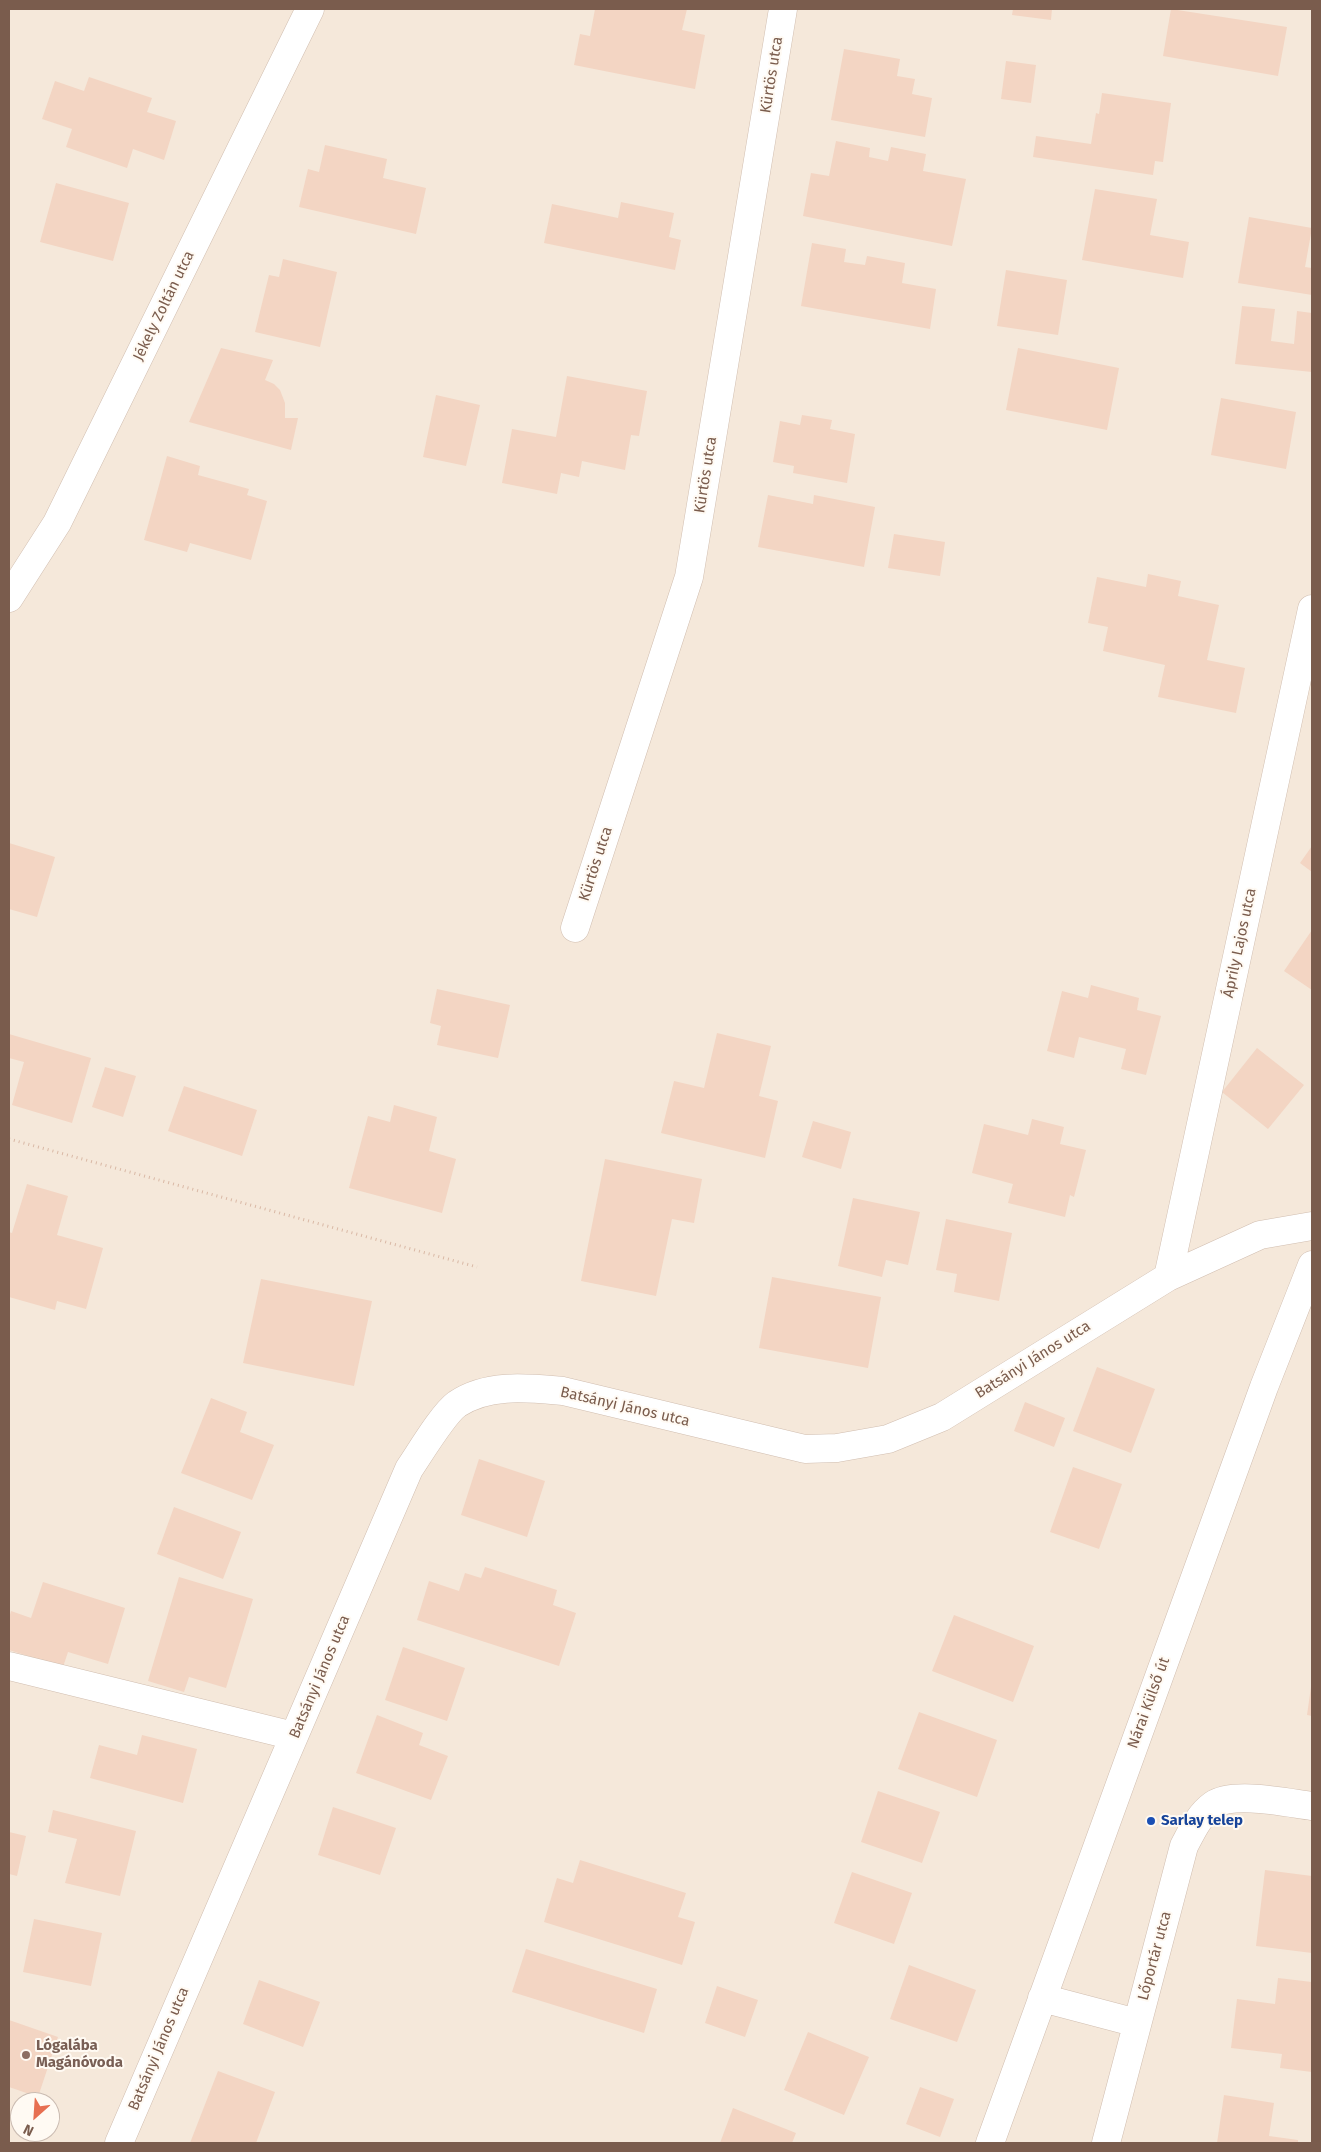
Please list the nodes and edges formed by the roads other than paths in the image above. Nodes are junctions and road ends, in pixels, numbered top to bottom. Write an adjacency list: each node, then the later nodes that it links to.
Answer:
1 (310, 9): 3 (street, Jékely Zoltán utca)
2 (783, 9): 5 (street, Kürtös utca)
3 (9, 598)
4 (1312, 609): 8 (street, Áprily Lajos utca)
5 (575, 928)
6 (1312, 1226): 8 (street, Batsányi János utca)
7 (1312, 1265): 12 (street, Nárai Külső út)
8 (1168, 1277): 10 (street, Batsányi János utca)
9 (9, 1666): 10 (street)
10 (294, 1736): 14 (street, Batsányi János utca)
11 (1312, 1806): 13 (street, Lőportár utca)
12 (1042, 1998): 13 (street); 15 (street, Nárai Külső út)
13 (1137, 2023): 16 (street, Lőportár utca)
14 (119, 2143)
15 (990, 2143)
16 (1106, 2143)

